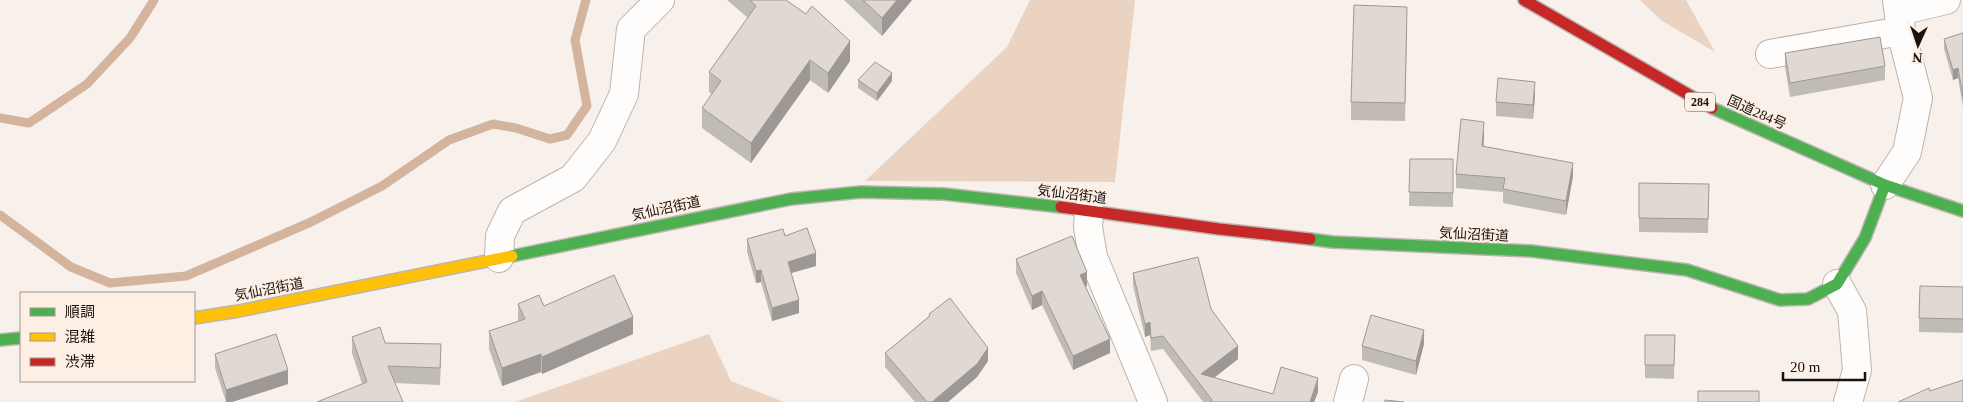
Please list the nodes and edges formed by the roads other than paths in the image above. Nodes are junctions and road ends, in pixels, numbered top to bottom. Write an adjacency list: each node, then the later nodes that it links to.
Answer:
1 (660, 0): 9 (street)
2 (1524, 0): 6 (main road, 国道284号 / 284)
3 (1946, 0): 4 (street)
4 (1899, 14): 5 (street); 6 (street)
5 (1770, 54)
6 (1885, 185): 8 (main road, 国道284号 / 284); 10 (main road)
7 (1089, 210): 9 (main road, 気仙沼街道); 10 (main road, 気仙沼街道); 14 (street)
8 (1963, 211)
9 (499, 258): 11 (main road, 気仙沼街道)
10 (1837, 284): 15 (street)
11 (195, 318)
12 (20, 338): 13 (main road)
13 (0, 340)
14 (1153, 402)
15 (1848, 402)

